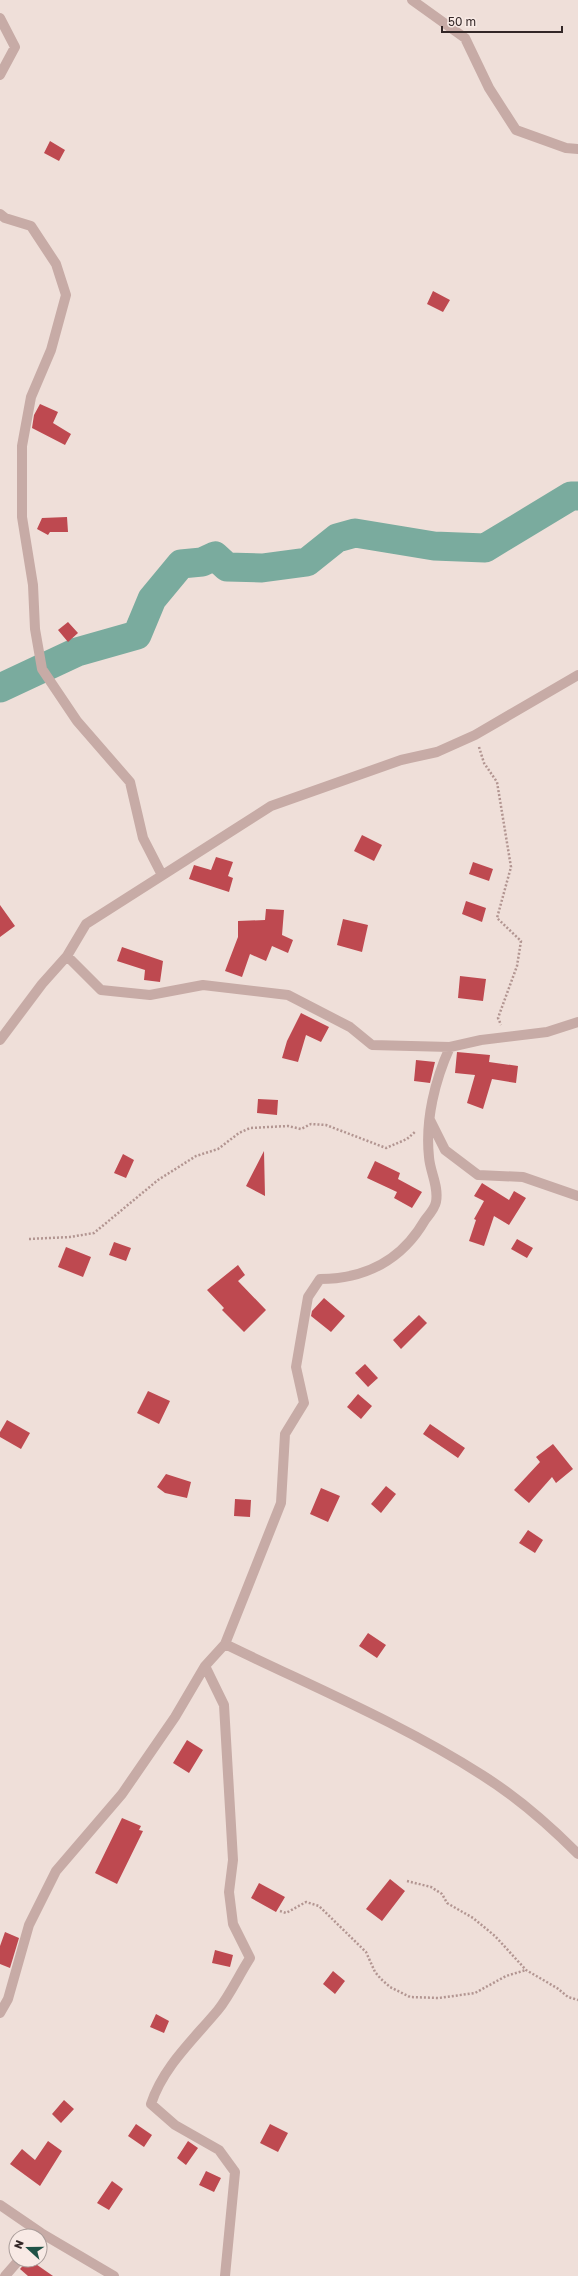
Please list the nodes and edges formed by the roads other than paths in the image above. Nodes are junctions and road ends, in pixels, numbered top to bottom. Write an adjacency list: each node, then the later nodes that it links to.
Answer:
1 (412, 0): 4 (street)
2 (0, 18): 3 (street)
3 (0, 75)
4 (578, 149)
5 (0, 214): 7 (street)
6 (578, 675): 7 (street)
7 (162, 875): 8 (street)
8 (67, 956): 10 (street); 11 (street)
9 (578, 1022): 11 (street)
10 (0, 1040)
11 (450, 1047): 12 (street)
12 (429, 1118): 13 (street); 14 (street)
13 (578, 1196)
14 (225, 1644): 15 (street); 16 (street)
15 (205, 1666): 17 (street); 24 (street)
16 (578, 1854)
17 (0, 2013)
18 (0, 2205): 19 (street)
19 (31, 2228)
20 (48, 2239): 23 (street)
21 (12, 2268): 22 (street)
22 (5, 2276)
23 (114, 2276)
24 (225, 2276)

